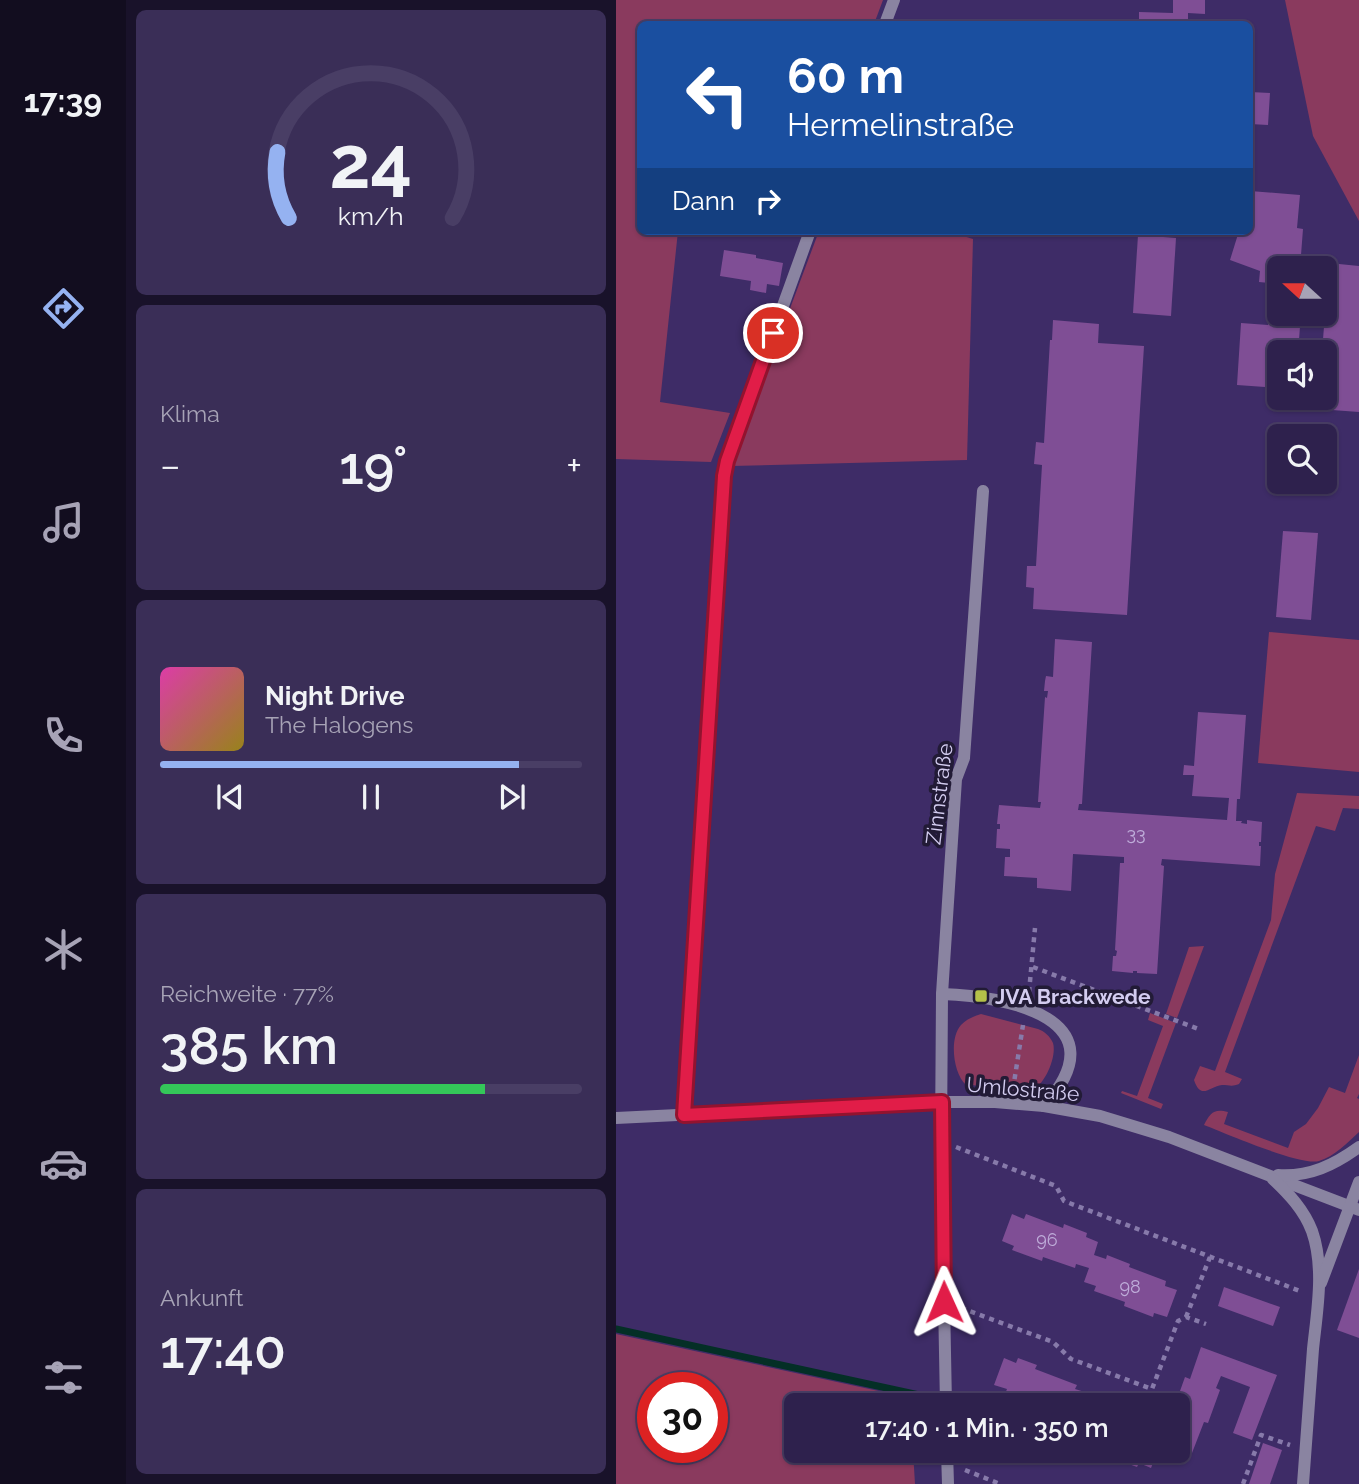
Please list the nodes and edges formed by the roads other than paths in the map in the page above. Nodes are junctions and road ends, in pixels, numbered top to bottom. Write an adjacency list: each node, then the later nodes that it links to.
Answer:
1 (894, 0): 2 (street)
2 (886, 21)
3 (809, 235): 8 (street)
4 (983, 491): 5 (street, Zinnstraße)
5 (942, 994): 6 (street, Zinnstraße); 7 (street)
6 (942, 1102): 7 (street, Umlostraße); 8 (street); 15 (street, Umlostraße)
7 (1044, 1106): 11 (street, Umlostraße)
8 (684, 1115): 9 (street)
9 (616, 1118)
10 (1359, 1147): 11 (street)
11 (1268, 1174): 13 (street, Umlostraße); 14 (street, Umlostraße)
12 (1359, 1182): 13 (street)
13 (1354, 1208): 14 (street)
14 (1318, 1290): 18 (street, Umlostraße)
15 (946, 1393)
16 (948, 1463): 17 (street)
17 (948, 1484)
18 (1303, 1484)

